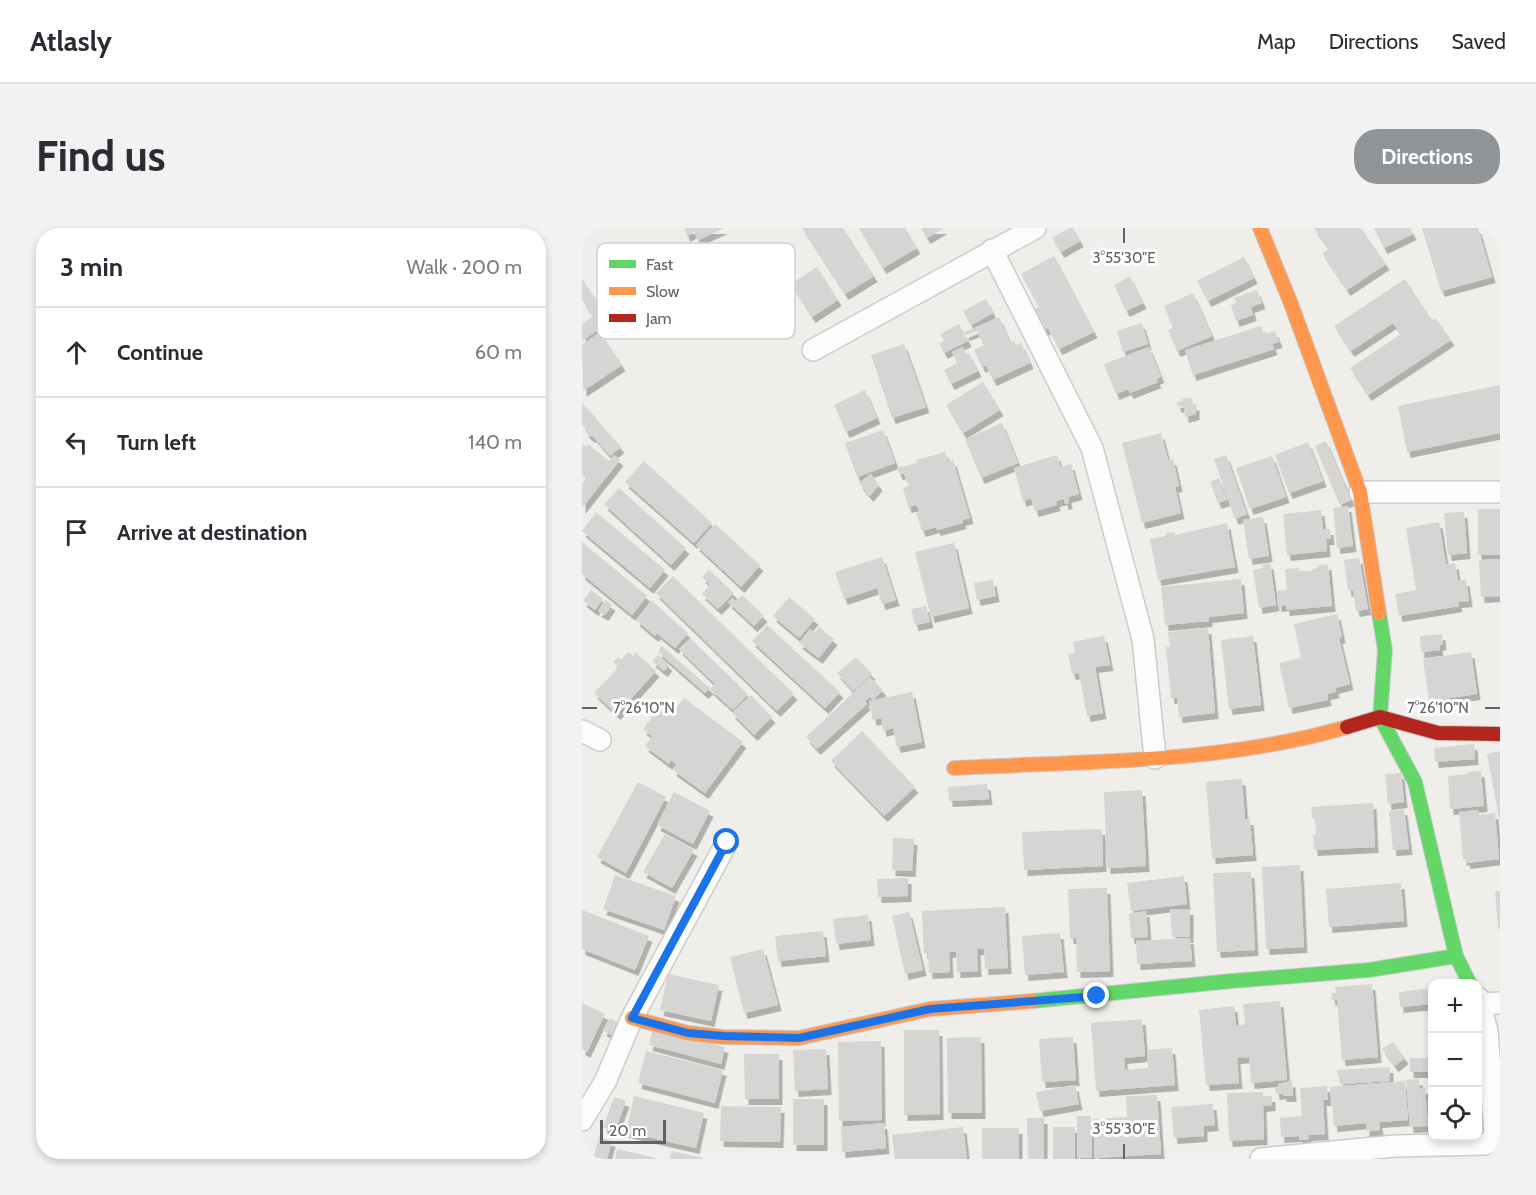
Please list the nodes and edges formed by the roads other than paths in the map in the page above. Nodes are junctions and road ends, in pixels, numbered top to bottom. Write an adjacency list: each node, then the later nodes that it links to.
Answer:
1 (1035, 228): 3 (street)
2 (1260, 228): 5 (street)
3 (992, 250): 4 (street); 9 (street)
4 (813, 350)
5 (1360, 492): 6 (street); 7 (street)
6 (1500, 492)
7 (1380, 717): 8 (street); 9 (street); 12 (street)
8 (1500, 734)
9 (1155, 758): 10 (street)
10 (954, 768)
11 (727, 842): 15 (street)
12 (1456, 956): 13 (street); 15 (street)
13 (1468, 979)
14 (1486, 1002): 17 (street)
15 (632, 1018): 16 (street)
16 (582, 1118)
17 (1261, 1159)

